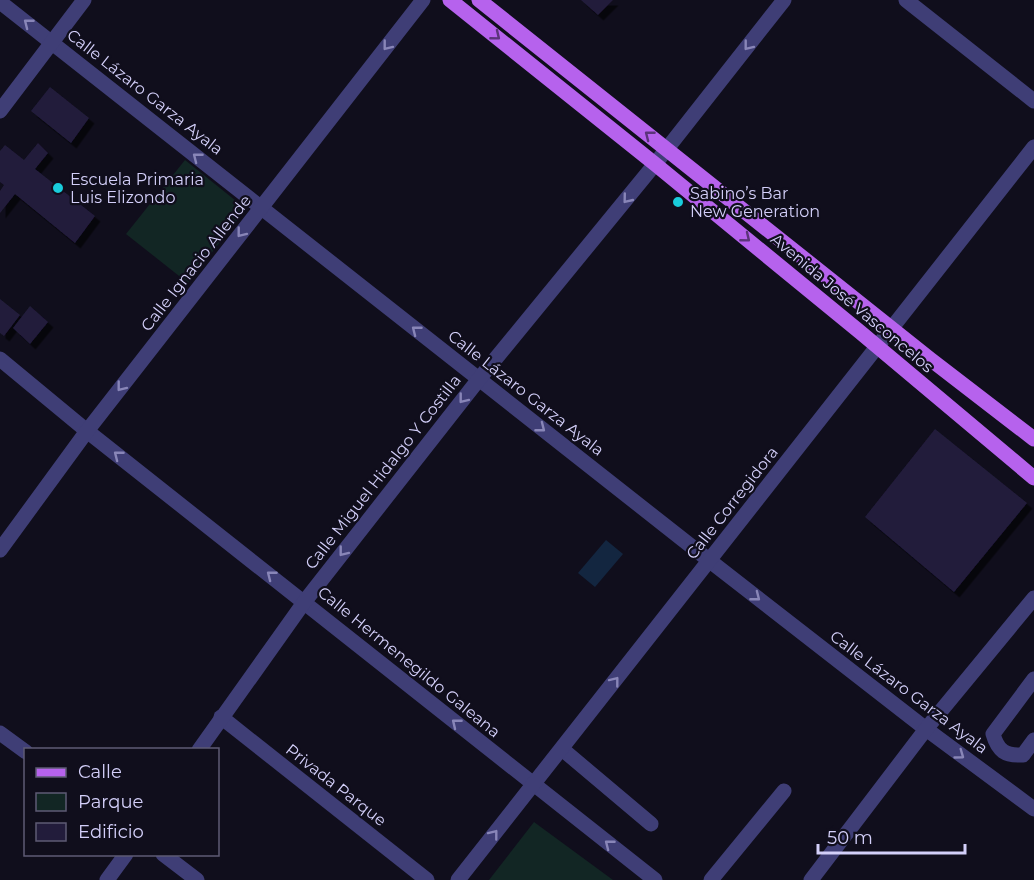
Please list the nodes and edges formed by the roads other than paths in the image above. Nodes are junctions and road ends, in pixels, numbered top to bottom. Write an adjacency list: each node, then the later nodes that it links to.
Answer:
1 (84, 0): 8 (street)
2 (423, 0): 14 (street, Calle Ignacio Allende, one-way to 14)
3 (450, 0): 13 (main road, Avenida José Vasconcelos, one-way to 13)
4 (479, 0): 12 (main road, Avenida José Vasconcelos, one-way to 4)
5 (784, 0): 12 (street, Calle Miguel Hidalgo Y Costilla, one-way to 12)
6 (906, 0): 9 (street)
7 (0, 2): 8 (street, Calle Lázaro Garza Ayala, one-way to 7)
8 (53, 42): 10 (street); 14 (street, Calle Lázaro Garza Ayala, one-way to 8)
9 (1034, 101)
10 (0, 111)
11 (1034, 147): 15 (street, Calle Corregidora)
12 (667, 149): 13 (street, Calle Miguel Hidalgo Y Costilla); 15 (main road, Avenida José Vasconcelos)
13 (655, 164): 16 (main road, Avenida José Vasconcelos, one-way to 16); 18 (street, Calle Miguel Hidalgo Y Costilla, one-way to 18)
14 (261, 208): 18 (street, Calle Lázaro Garza Ayala, one-way to 14); 19 (street, Calle Ignacio Allende, one-way to 19)
15 (891, 328): 16 (street, Calle Corregidora); 20 (main road, Avenida José Vasconcelos)
16 (878, 347): 21 (main road, Avenida José Vasconcelos); 23 (street, Calle Corregidora)
17 (0, 359): 19 (street, Calle Hermenegildo Galeana)
18 (479, 379): 23 (street, Calle Lázaro Garza Ayala, one-way to 23); 24 (street, Calle Miguel Hidalgo Y Costilla, one-way to 24)
19 (87, 431): 22 (street, Calle Ignacio Allende); 24 (street, Calle Hermenegildo Galeana, one-way to 19)
20 (1034, 439)
21 (1034, 478)
22 (0, 550)
23 (710, 561): 28 (street, Calle Lázaro Garza Ayala, one-way to 28); 32 (street, Calle Corregidora, one-way to 23)
24 (304, 602): 27 (street, Calle Miguel Hidalgo Y Costilla); 34 (street, Calle Hermenegildo Galeana, one-way to 24)
25 (1033, 602): 28 (street)
26 (1034, 679): 30 (street)
27 (221, 717): 31 (street, Calle Miguel Hidalgo Y Costilla); 42 (street, Privada Parque)
28 (926, 729): 36 (street, Calle Lázaro Garza Ayala, one-way to 36); 46 (street)
29 (0, 733): 33 (street)
30 (1034, 740)
31 (200, 748)
32 (562, 749): 34 (street, Calle Corregidora); 37 (street)
33 (24, 751)
34 (534, 785): 43 (street, Calle Corregidora, one-way to 34); 44 (street, Calle Hermenegildo Galeana, one-way to 34)
35 (784, 791): 45 (street)
36 (1034, 809)
37 (651, 824)
38 (125, 856): 40 (street)
39 (164, 856): 41 (street)
40 (107, 880)
41 (197, 880)
42 (427, 880)
43 (458, 880)
44 (655, 880)
45 (711, 880)
46 (811, 880)

